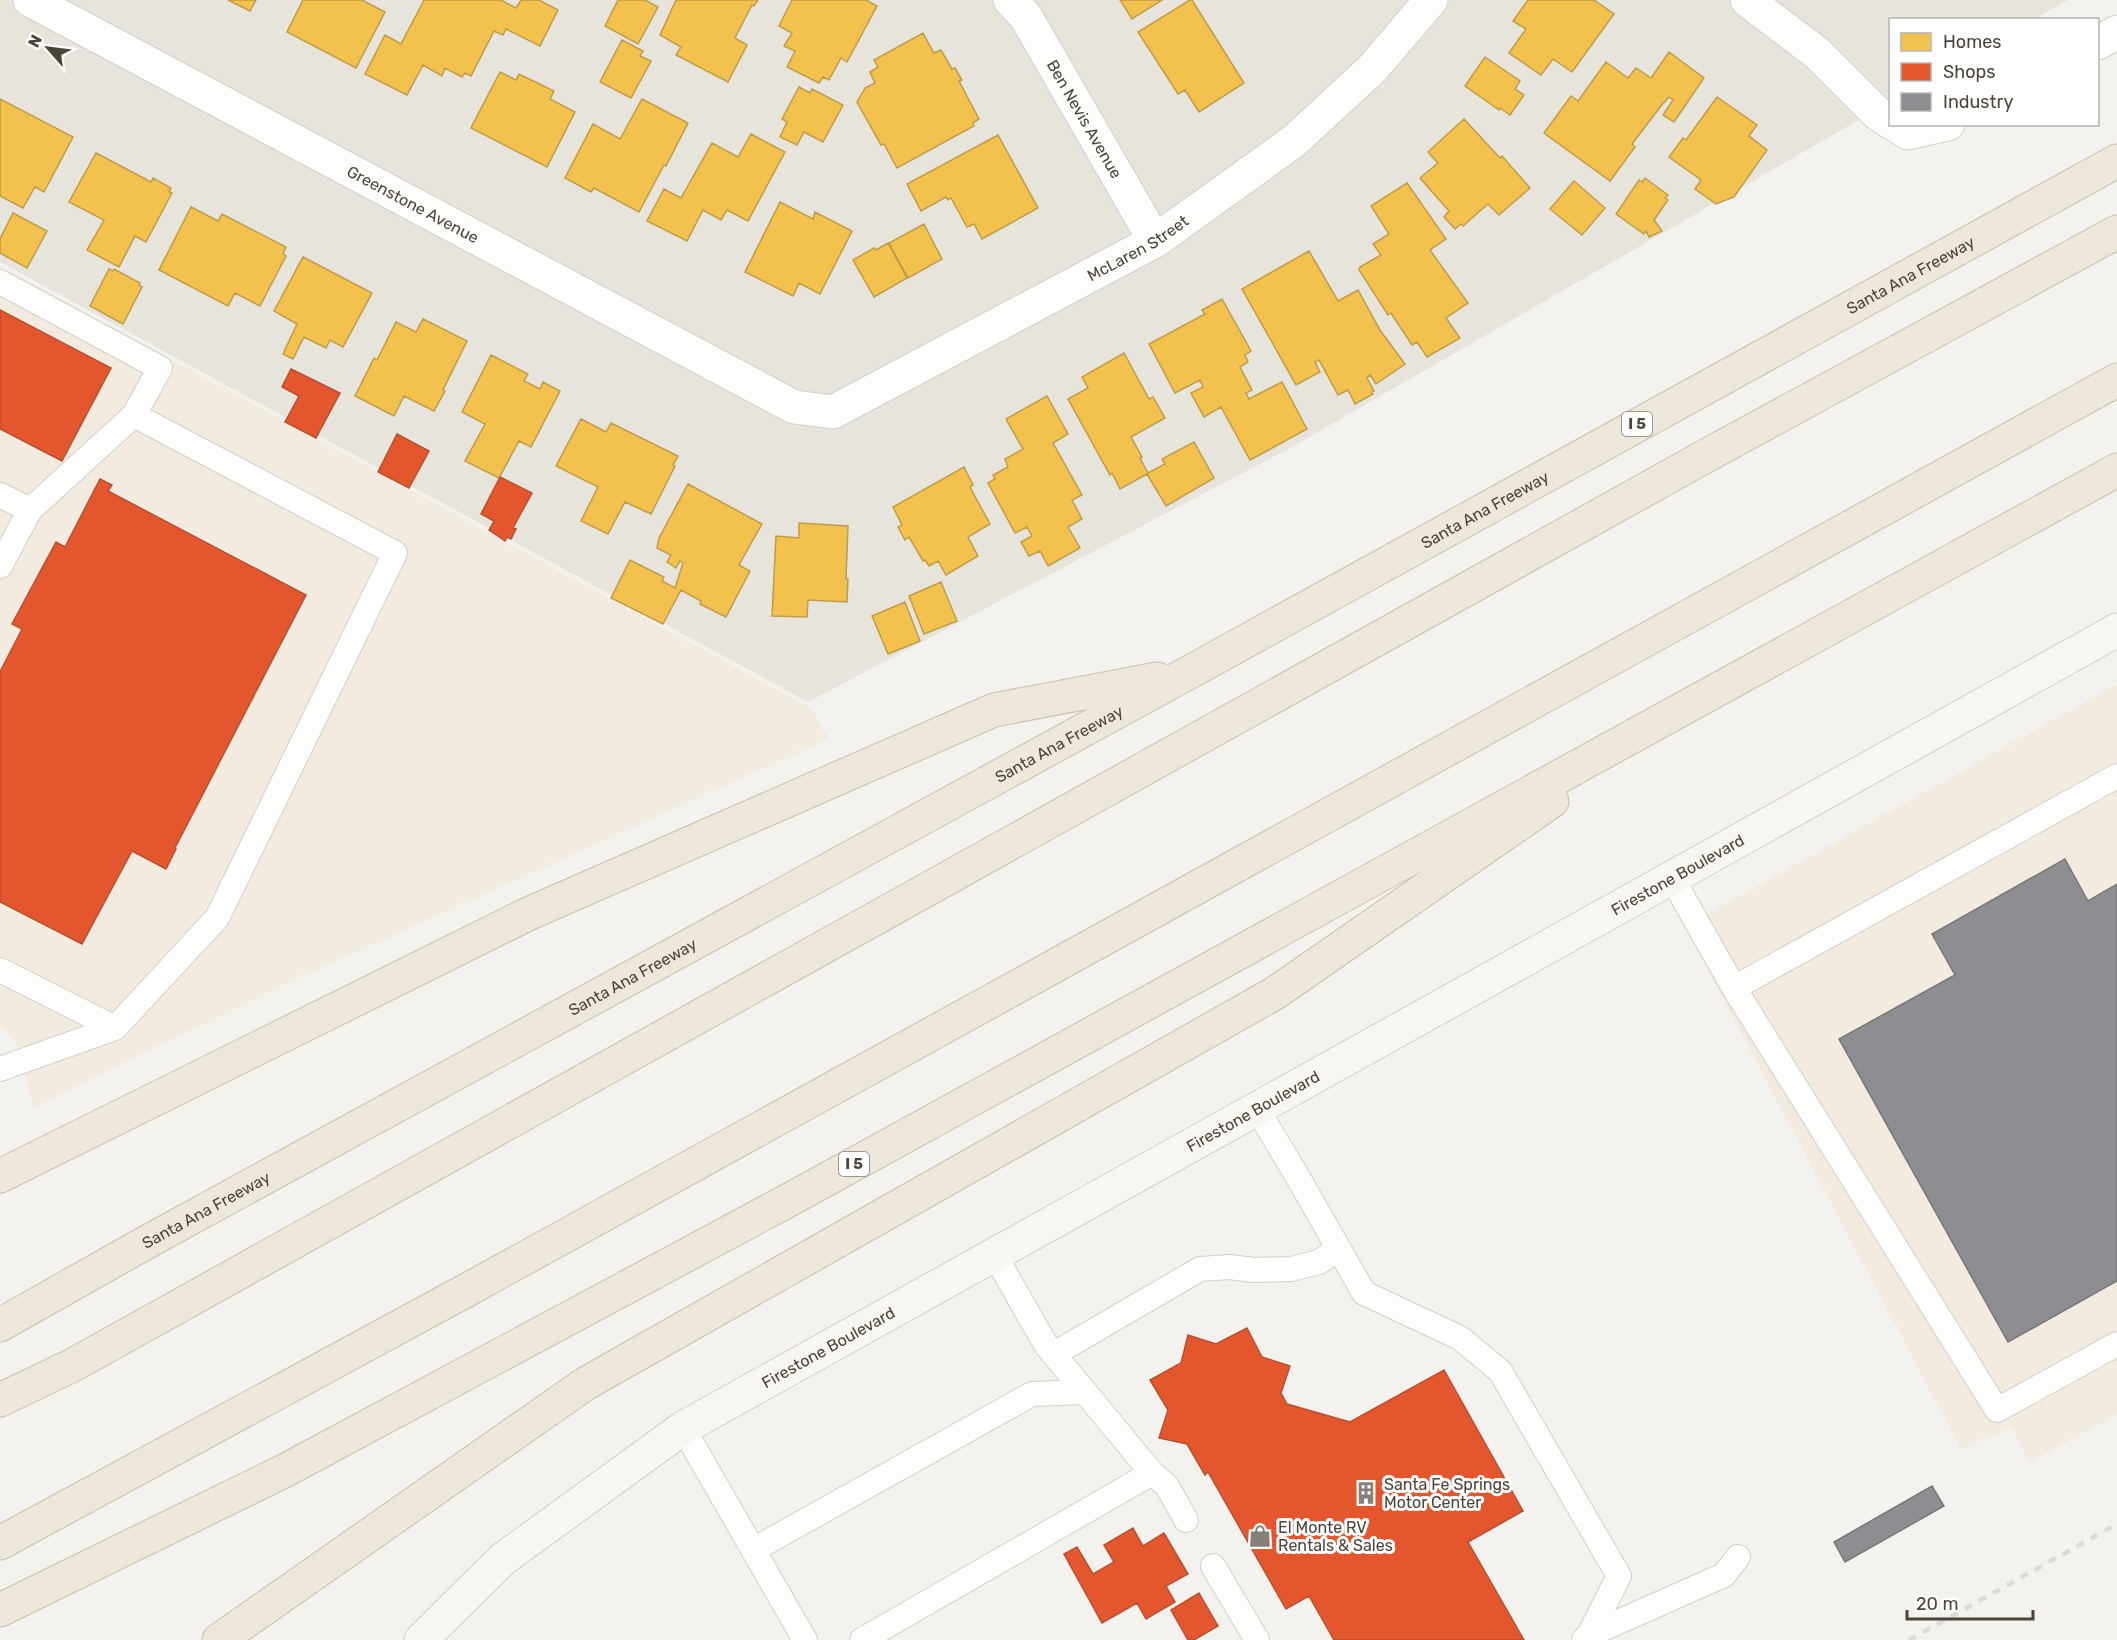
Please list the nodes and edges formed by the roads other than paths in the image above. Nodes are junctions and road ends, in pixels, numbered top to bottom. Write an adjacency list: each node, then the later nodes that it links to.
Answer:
1 (30, 0): 15 (street, Greenstone Avenue)
2 (1010, 0): 12 (street, Ben Nevis Avenue)
3 (1431, 0): 12 (street, McLaren Street)
4 (1747, 0): 7 (street)
5 (2117, 32): 6 (street)
6 (2099, 42)
7 (1889, 121)
8 (1897, 126): 9 (street)
9 (1939, 126)
10 (2117, 161): 22 (highway, Santa Ana Freeway / I 5)
11 (2117, 232): 38 (highway)
12 (1155, 241): 15 (street, McLaren Street)
13 (0, 282): 16 (lane)
14 (2117, 380): 42 (highway)
15 (794, 407)
16 (134, 415): 19 (lane); 28 (lane)
17 (2117, 470): 23 (highway, I 5)
18 (0, 495): 19 (lane)
19 (30, 510): 20 (lane)
20 (0, 566)
21 (2117, 630): 25 (street, Firestone Boulevard)
22 (1188, 673): 31 (highway); 34 (highway, Santa Ana Freeway / I 5)
23 (1699, 699): 46 (highway, I 5); 48 (highway)
24 (2117, 776): 27 (lane)
25 (1672, 878): 27 (lane); 30 (street, Firestone Boulevard)
26 (0, 970): 28 (lane)
27 (1734, 988): 35 (lane)
28 (115, 1028): 29 (lane)
29 (0, 1069)
30 (1257, 1108): 32 (lane); 33 (street, Firestone Boulevard)
31 (0, 1176)
32 (1338, 1249): 36 (lane); 47 (lane)
33 (994, 1254): 36 (lane); 39 (street, Firestone Boulevard)
34 (0, 1325)
35 (2117, 1344)
36 (1054, 1354): 37 (lane)
37 (1085, 1392): 40 (lane); 43 (lane)
38 (0, 1401)
39 (683, 1428): 43 (lane); 49 (street, Firestone Boulevard)
40 (1152, 1473): 41 (lane); 51 (lane)
41 (1186, 1520)
42 (0, 1543)
43 (753, 1550): 50 (lane)
44 (1738, 1557): 47 (lane)
45 (1213, 1566): 52 (lane)
46 (0, 1610)
47 (1586, 1638)
48 (219, 1640)
49 (421, 1640)
50 (805, 1640)
51 (862, 1640)
52 (1257, 1640)

